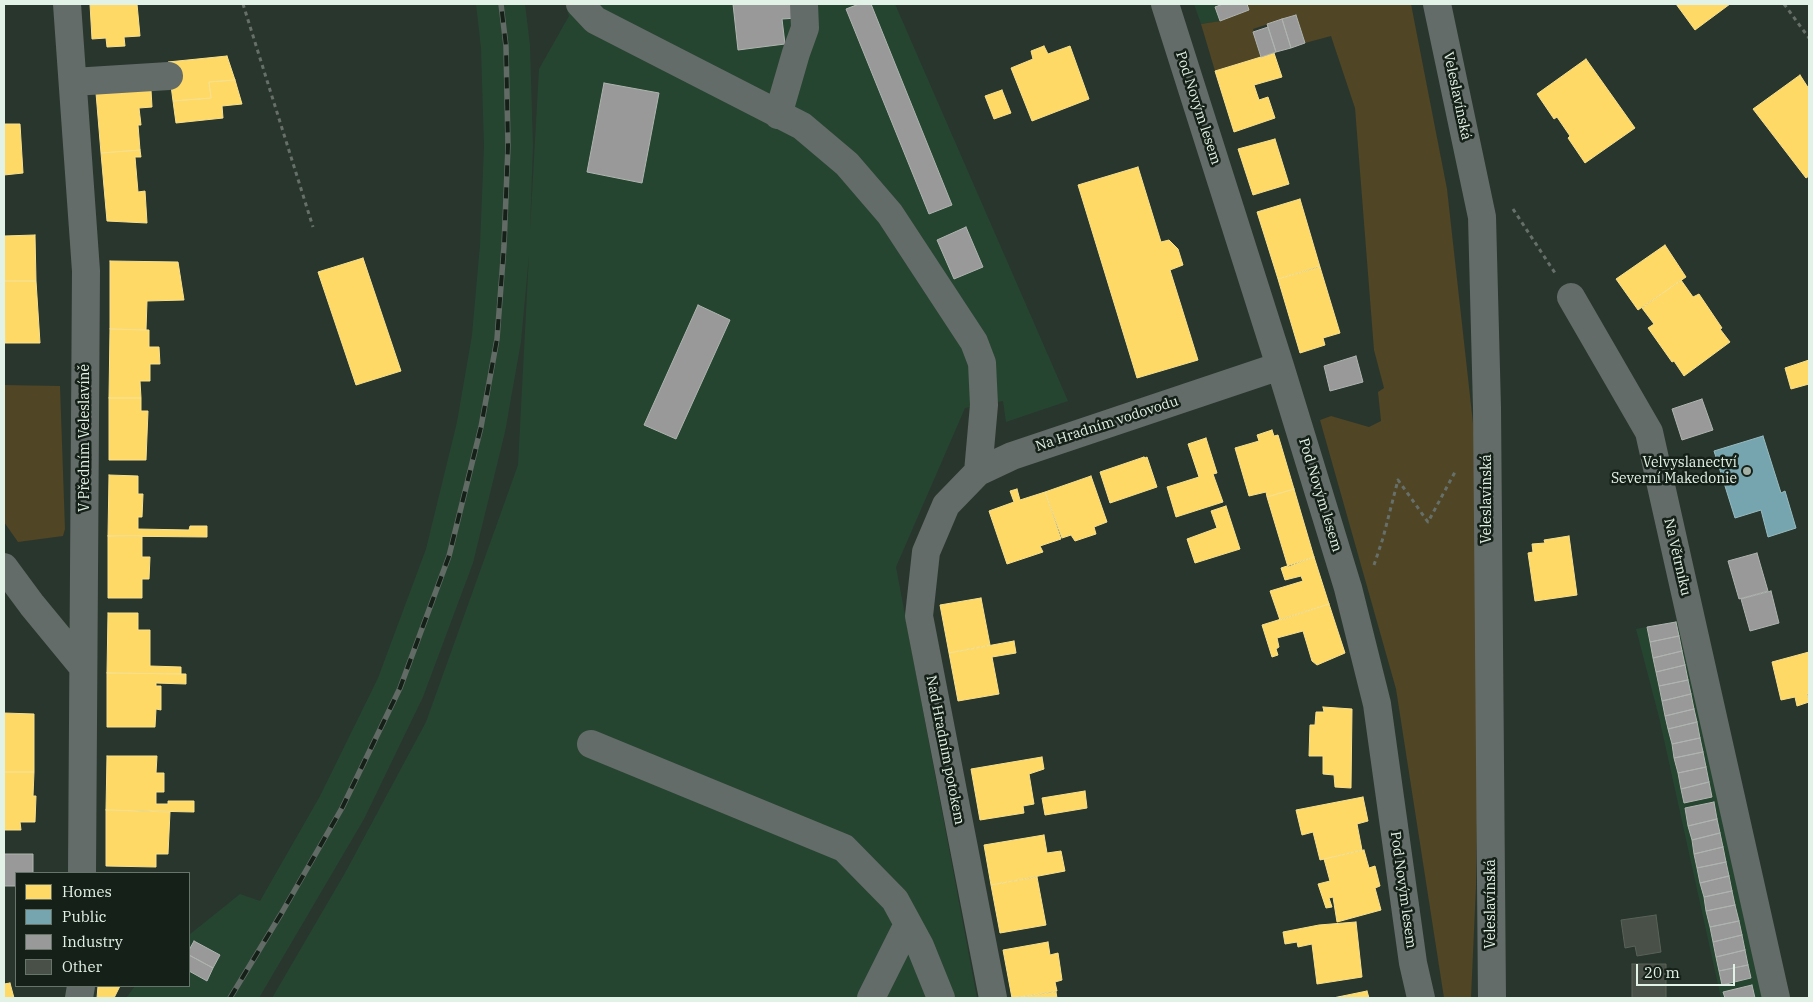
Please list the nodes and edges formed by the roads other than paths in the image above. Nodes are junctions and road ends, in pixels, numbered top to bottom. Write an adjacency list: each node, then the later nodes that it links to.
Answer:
1 (68, 4): 7 (street, V Předním Veleslavíně)
2 (580, 4): 8 (street)
3 (804, 4): 8 (street)
4 (1165, 4): 10 (street, Pod Novým lesem)
5 (1437, 4): 22 (street, Veleslavínská)
6 (169, 76): 7 (street)
7 (73, 82): 14 (street, V Předním Veleslavíně)
8 (778, 115): 11 (street)
9 (1571, 297): 23 (street, Na Větrníku)
10 (1280, 366): 11 (street, Na Hradním vodovodu); 21 (street, Pod Novým lesem)
11 (978, 472): 12 (street, Na Hradním vodovodu)
12 (946, 505): 20 (street, Nad Hradním potokem)
13 (4, 567): 14 (street)
14 (83, 667): 16 (street, V Předním Veleslavíně)
15 (591, 744): 17 (street)
16 (82, 872)
17 (908, 924): 18 (street); 19 (street)
18 (871, 998)
19 (940, 998)
20 (993, 998)
21 (1421, 998)
22 (1492, 998)
23 (1776, 998)

